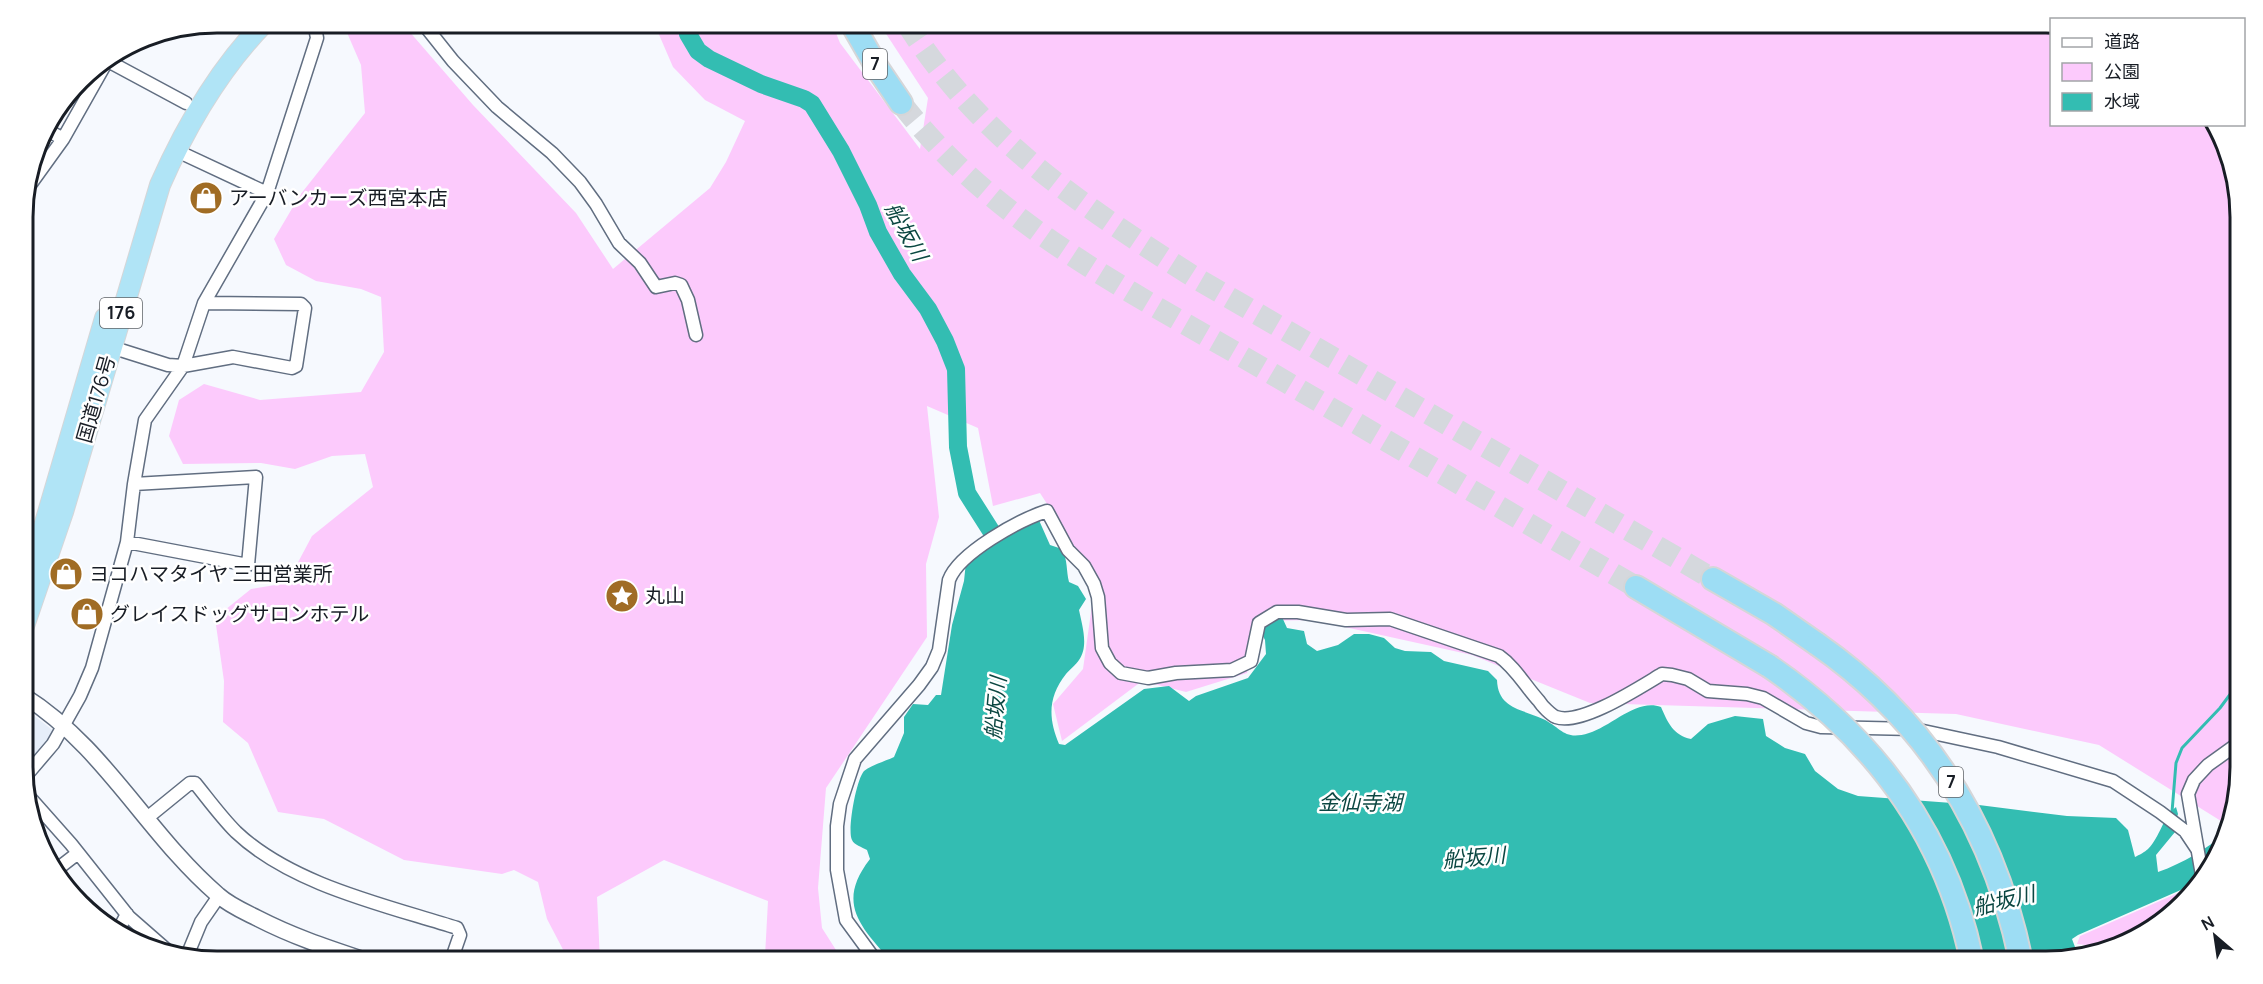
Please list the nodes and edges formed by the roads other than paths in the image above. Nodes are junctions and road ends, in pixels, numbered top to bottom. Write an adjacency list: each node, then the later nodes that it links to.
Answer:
1 (238, 33): 9 (highway, 国道176号 / 176)
2 (256, 33): 12 (highway, 国道176号 / 176)
3 (316, 33): 14 (street)
4 (431, 33): 16 (street)
5 (857, 33): 8 (highway, 7)
6 (115, 64): 9 (street)
7 (97, 78): 11 (street)
8 (901, 103)
9 (186, 104): 21 (highway, 国道176号 / 176)
10 (53, 133): 11 (street)
11 (63, 139): 13 (street)
12 (175, 150): 14 (street); 17 (highway, 国道176号 / 176)
13 (39, 172)
14 (267, 193): 15 (street)
15 (204, 303): 18 (street); 18 (street)
16 (696, 335)
17 (111, 347): 18 (street); 24 (highway, 国道176号 / 176)
18 (183, 366): 19 (street)
19 (134, 484): 20 (street); 20 (street)
20 (127, 542): 26 (street)
21 (33, 561)
22 (1713, 579): 44 (highway, 7, bridge)
23 (1636, 586): 43 (highway, bridge)
24 (33, 600)
25 (33, 703): 26 (street)
26 (63, 726): 28 (street); 30 (street)
27 (2230, 749): 31 (street)
28 (33, 767)
29 (38, 807): 32 (street)
30 (147, 818): 35 (street); 41 (street)
31 (2197, 849): 34 (street); 42 (street)
32 (78, 853): 33 (street); 36 (street)
33 (62, 865)
34 (2200, 866)
35 (219, 896): 39 (street); 40 (street)
36 (127, 914): 37 (street); 38 (street)
37 (122, 924)
38 (156, 941)
39 (190, 949)
40 (335, 951)
41 (455, 951)
42 (869, 951)
43 (1969, 951)
44 (2019, 951)

